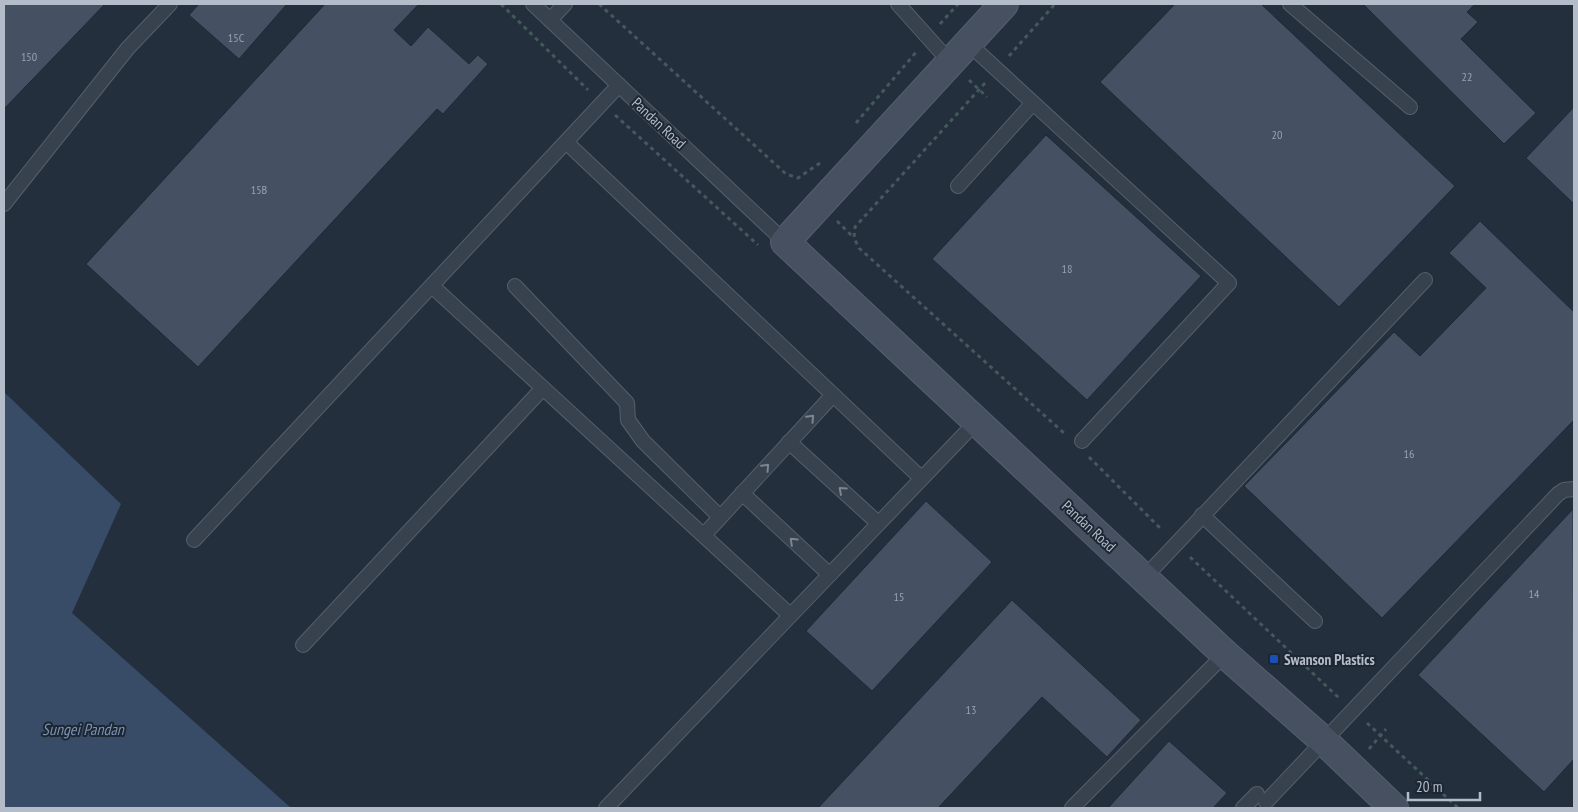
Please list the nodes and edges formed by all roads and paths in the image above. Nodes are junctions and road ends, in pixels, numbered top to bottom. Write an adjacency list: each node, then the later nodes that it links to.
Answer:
1 (170, 4): 20 (lane)
2 (533, 4): 9 (lane, Pandan Road)
3 (565, 4): 9 (lane)
4 (599, 4): 18 (path)
5 (898, 4): 12 (lane)
6 (958, 4): 10 (path)
7 (1004, 4): 12 (street)
8 (1290, 4): 15 (lane)
9 (550, 20): 13 (lane, Pandan Road)
10 (934, 30)
11 (922, 45): 16 (path)
12 (959, 53): 14 (lane); 21 (street)
13 (619, 85): 17 (lane); 21 (lane, Pandan Road)
14 (1033, 103): 19 (lane); 28 (lane)
15 (1410, 107)
16 (852, 128)
17 (566, 142): 23 (lane); 26 (lane)
18 (827, 158)
19 (958, 186)
20 (4, 204)
21 (785, 242): 27 (street, Pandan Road)
22 (1425, 280): 33 (lane)
23 (432, 286): 25 (lane); 37 (lane)
24 (515, 286): 34 (lane)
25 (543, 388): 36 (lane); 42 (lane)
26 (833, 395): 29 (lane, one-way to 26); 30 (lane)
27 (977, 421): 30 (lane); 39 (street, Pandan Road)
28 (1082, 441)
29 (789, 442): 32 (lane, one-way to 29); 35 (lane, one-way to 29)
30 (921, 478): 35 (lane)
31 (1574, 489): 44 (lane)
32 (742, 493): 34 (lane); 38 (lane, one-way to 32)
33 (1202, 514): 39 (lane); 41 (lane)
34 (720, 517): 36 (lane)
35 (878, 523): 38 (lane)
36 (704, 535): 40 (lane)
37 (194, 540)
38 (829, 574): 40 (lane)
39 (1144, 578): 43 (street, Pandan Road)
40 (790, 615): 45 (lane)
41 (1315, 621)
42 (304, 645)
43 (1225, 654): 44 (street, Pandan Road); 46 (lane)
44 (1325, 742): 47 (lane); 48 (street, Pandan Road)
45 (606, 808)
46 (1072, 808)
47 (1243, 808)
48 (1394, 808)

